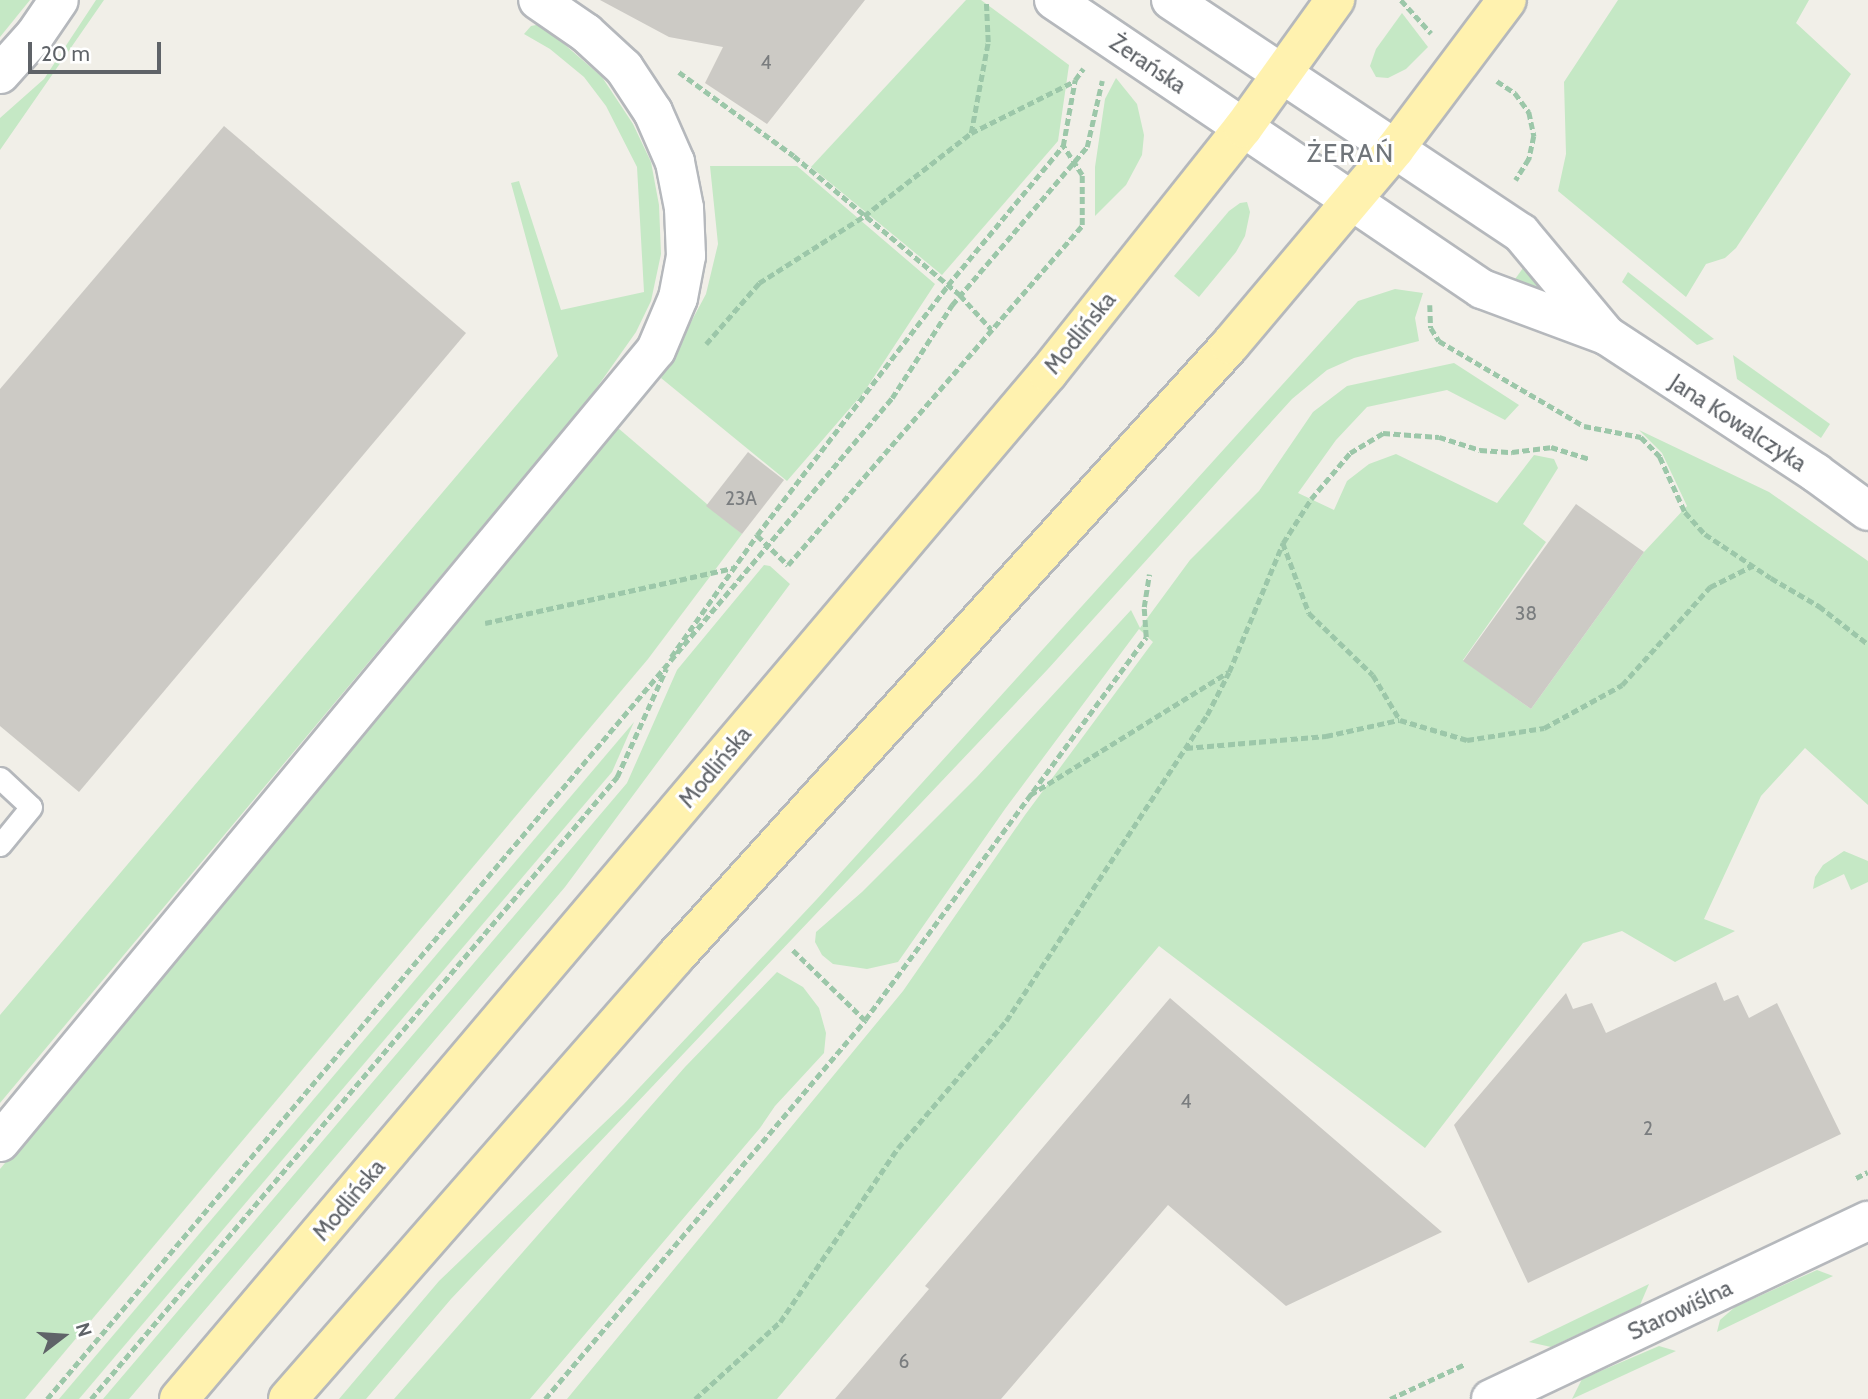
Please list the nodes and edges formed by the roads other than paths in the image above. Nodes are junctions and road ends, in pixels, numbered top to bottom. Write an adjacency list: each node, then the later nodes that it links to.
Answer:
1 (59, 0): 7 (street)
2 (538, 0): 16 (street)
3 (1054, 0): 9 (street, Żerańska)
4 (1171, 0): 8 (street)
5 (1335, 0): 8 (main road, Modlińska)
6 (1507, 0): 10 (main road)
7 (0, 74)
8 (1283, 75): 9 (main road, Modlińska); 10 (street)
9 (1243, 128): 11 (street); 18 (main road, Modlińska)
10 (1395, 149): 11 (main road); 12 (street, Jana Kowalczyka)
11 (1352, 201): 12 (street, Jana Kowalczyka); 19 (main road)
12 (1606, 335): 13 (street, Jana Kowalczyka)
13 (1868, 512)
14 (0, 778): 15 (lane)
15 (0, 845)
16 (0, 1142)
17 (1868, 1221): 20 (street, Starowiślna)
18 (179, 1399)
19 (288, 1399)
20 (1491, 1399)

